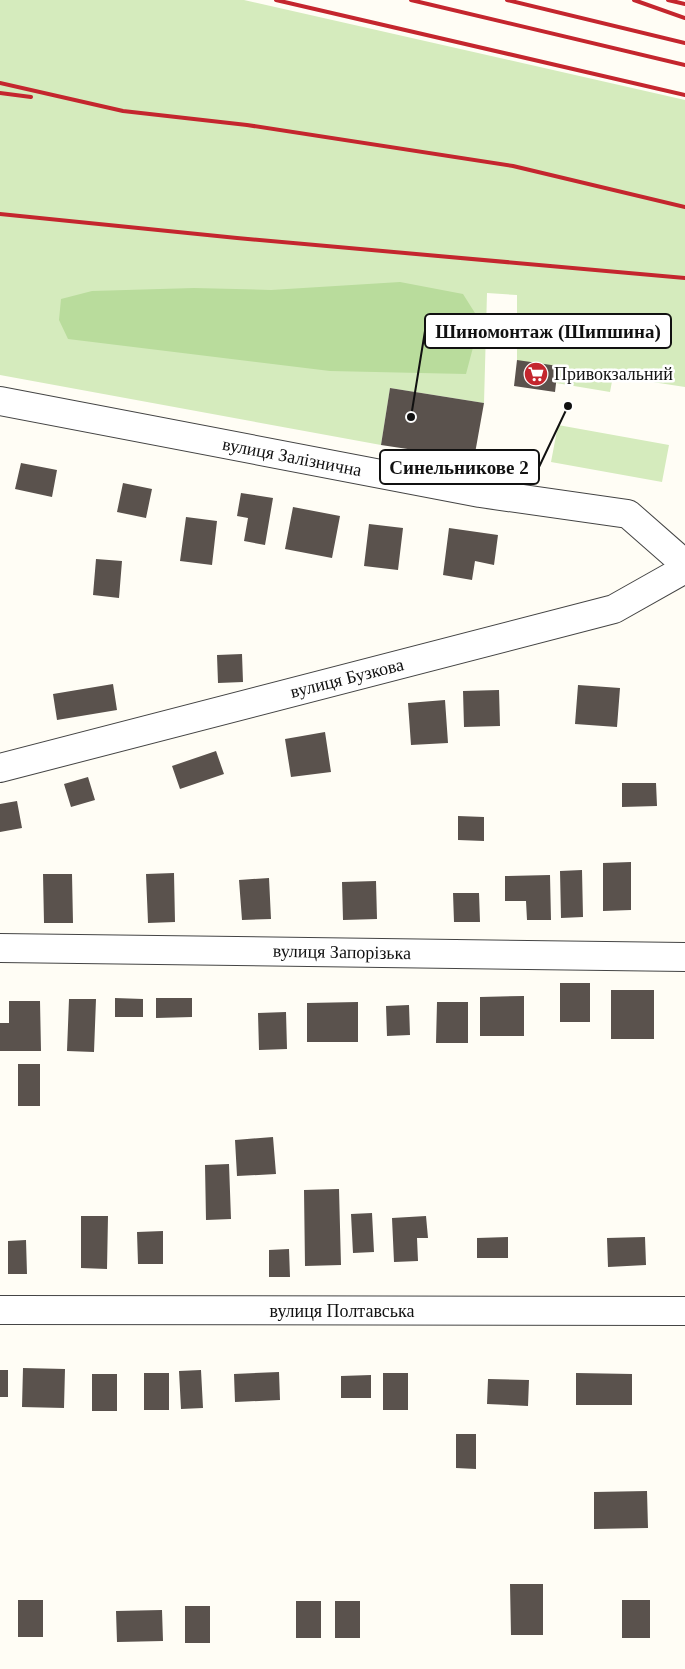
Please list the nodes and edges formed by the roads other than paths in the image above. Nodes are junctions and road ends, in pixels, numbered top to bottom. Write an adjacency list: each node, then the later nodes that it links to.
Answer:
1 (0, 401): 2 (street, вулиця Залізнична)
2 (685, 564)
3 (685, 569): 4 (street, вулиця Бузкова)
4 (0, 768)
5 (0, 948): 6 (street, вулиця Запорізька)
6 (685, 957)
7 (0, 1310): 8 (street, вулиця Полтавська)
8 (685, 1311)

